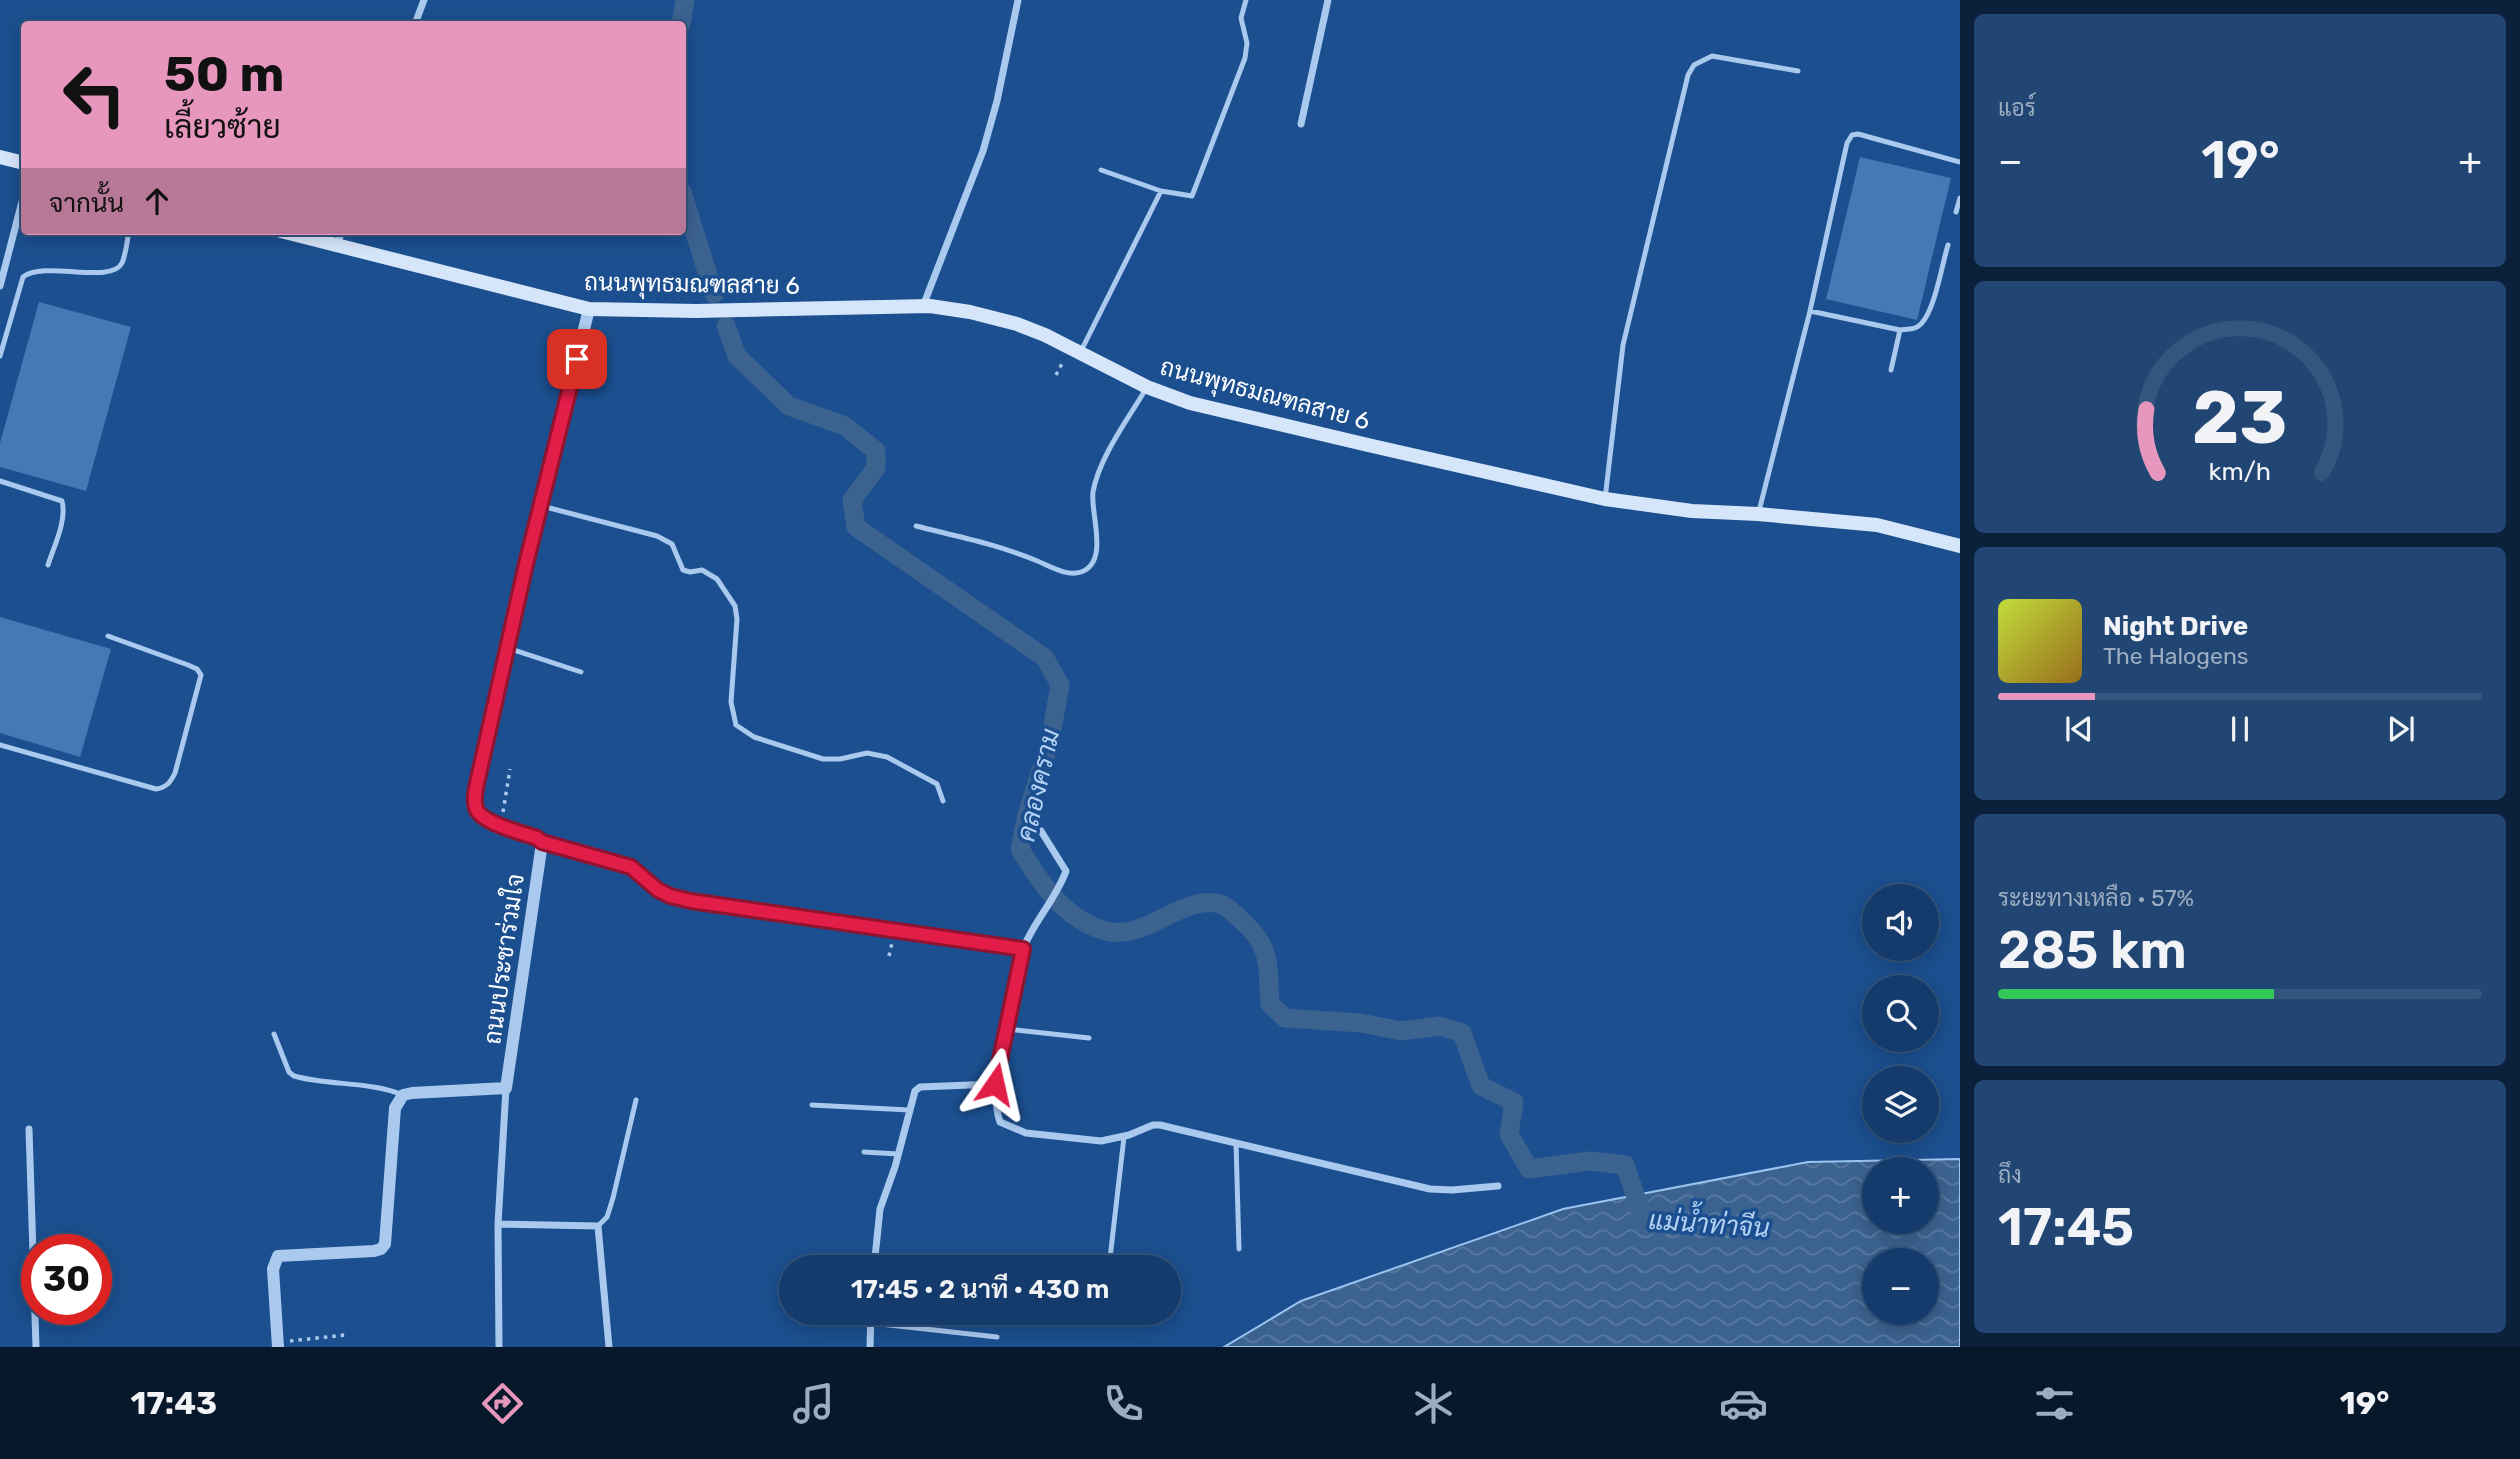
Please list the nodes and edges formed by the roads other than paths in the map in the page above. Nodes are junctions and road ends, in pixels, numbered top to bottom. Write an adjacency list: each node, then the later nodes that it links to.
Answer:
1 (424, 0): 5 (street)
2 (1018, 0): 22 (street)
3 (1246, 0): 12 (lane)
4 (1328, 0): 7 (street)
5 (416, 21)
6 (1798, 71): 31 (lane)
7 (1301, 124)
8 (0, 156): 9 (main road)
9 (21, 162)
10 (1960, 162): 24 (lane)
11 (1101, 170): 12 (lane)
12 (1161, 191): 26 (lane)
13 (1960, 198): 15 (lane)
14 (21, 206): 21 (street)
15 (1956, 212)
16 (129, 235): 27 (lane)
17 (296, 235): 20 (main road, ถนนพุทธมณฑลสาย 6)
18 (341, 235): 20 (street)
19 (1948, 245): 25 (lane)
20 (337, 246): 23 (main road, ถนนพุทธมณฑลสาย 6)
21 (0, 286)
22 (922, 307): 23 (main road, ถนนพุทธมณฑลสาย 6); 26 (main road, ถนนพุทธมณฑลสาย 6)
23 (589, 309): 32 (street, ถนนประชาร่วมใจ)
24 (1810, 311): 25 (lane); 33 (lane)
25 (1900, 330): 28 (lane)
26 (1079, 354): 29 (main road, ถนนพุทธมณฑลสาย 6)
27 (0, 356)
28 (1891, 370)
29 (1147, 387): 31 (main road, ถนนพุทธมณฑลสาย 6); 34 (lane)
30 (0, 481): 36 (lane)
31 (1605, 499): 33 (main road, ถนนพุทธมณฑลสาย 6)
32 (542, 506): 38 (street, ถนนประชาร่วมใจ); 41 (lane)
33 (1758, 514): 35 (main road, ถนนพุทธมณฑลสาย 6)
34 (916, 526)
35 (1960, 546)
36 (48, 565)
37 (108, 636): 40 (lane)
38 (508, 648): 39 (lane); 43 (street, ถนนประชาร่วมใจ)
39 (581, 672)
40 (0, 744)
41 (943, 801)
42 (1041, 831): 44 (street)
43 (542, 842): 44 (street); 49 (street, ถนนประชาร่วมใจ)
44 (1023, 949): 45 (street)
45 (1006, 1029): 47 (lane); 48 (street)
46 (274, 1034): 50 (lane)
47 (1089, 1038)
48 (995, 1084): 53 (street); 55 (street)
49 (506, 1088): 50 (street); 60 (street)
50 (403, 1095): 68 (street)
51 (636, 1100): 61 (lane)
52 (812, 1105): 53 (lane)
53 (909, 1110): 58 (street)
54 (29, 1129): 69 (street)
55 (1124, 1137): 56 (street); 64 (lane)
56 (1237, 1143): 59 (street); 62 (lane)
57 (864, 1152): 58 (lane)
58 (898, 1154): 63 (street)
59 (1498, 1186)
60 (498, 1224): 61 (street); 70 (street)
61 (598, 1226): 71 (street)
62 (1239, 1249)
63 (875, 1255)
64 (1110, 1255)
65 (871, 1325): 72 (street)
66 (889, 1325): 67 (lane)
67 (997, 1337)
68 (278, 1344)
69 (36, 1347)
70 (499, 1347)
71 (609, 1347)
72 (870, 1347)

